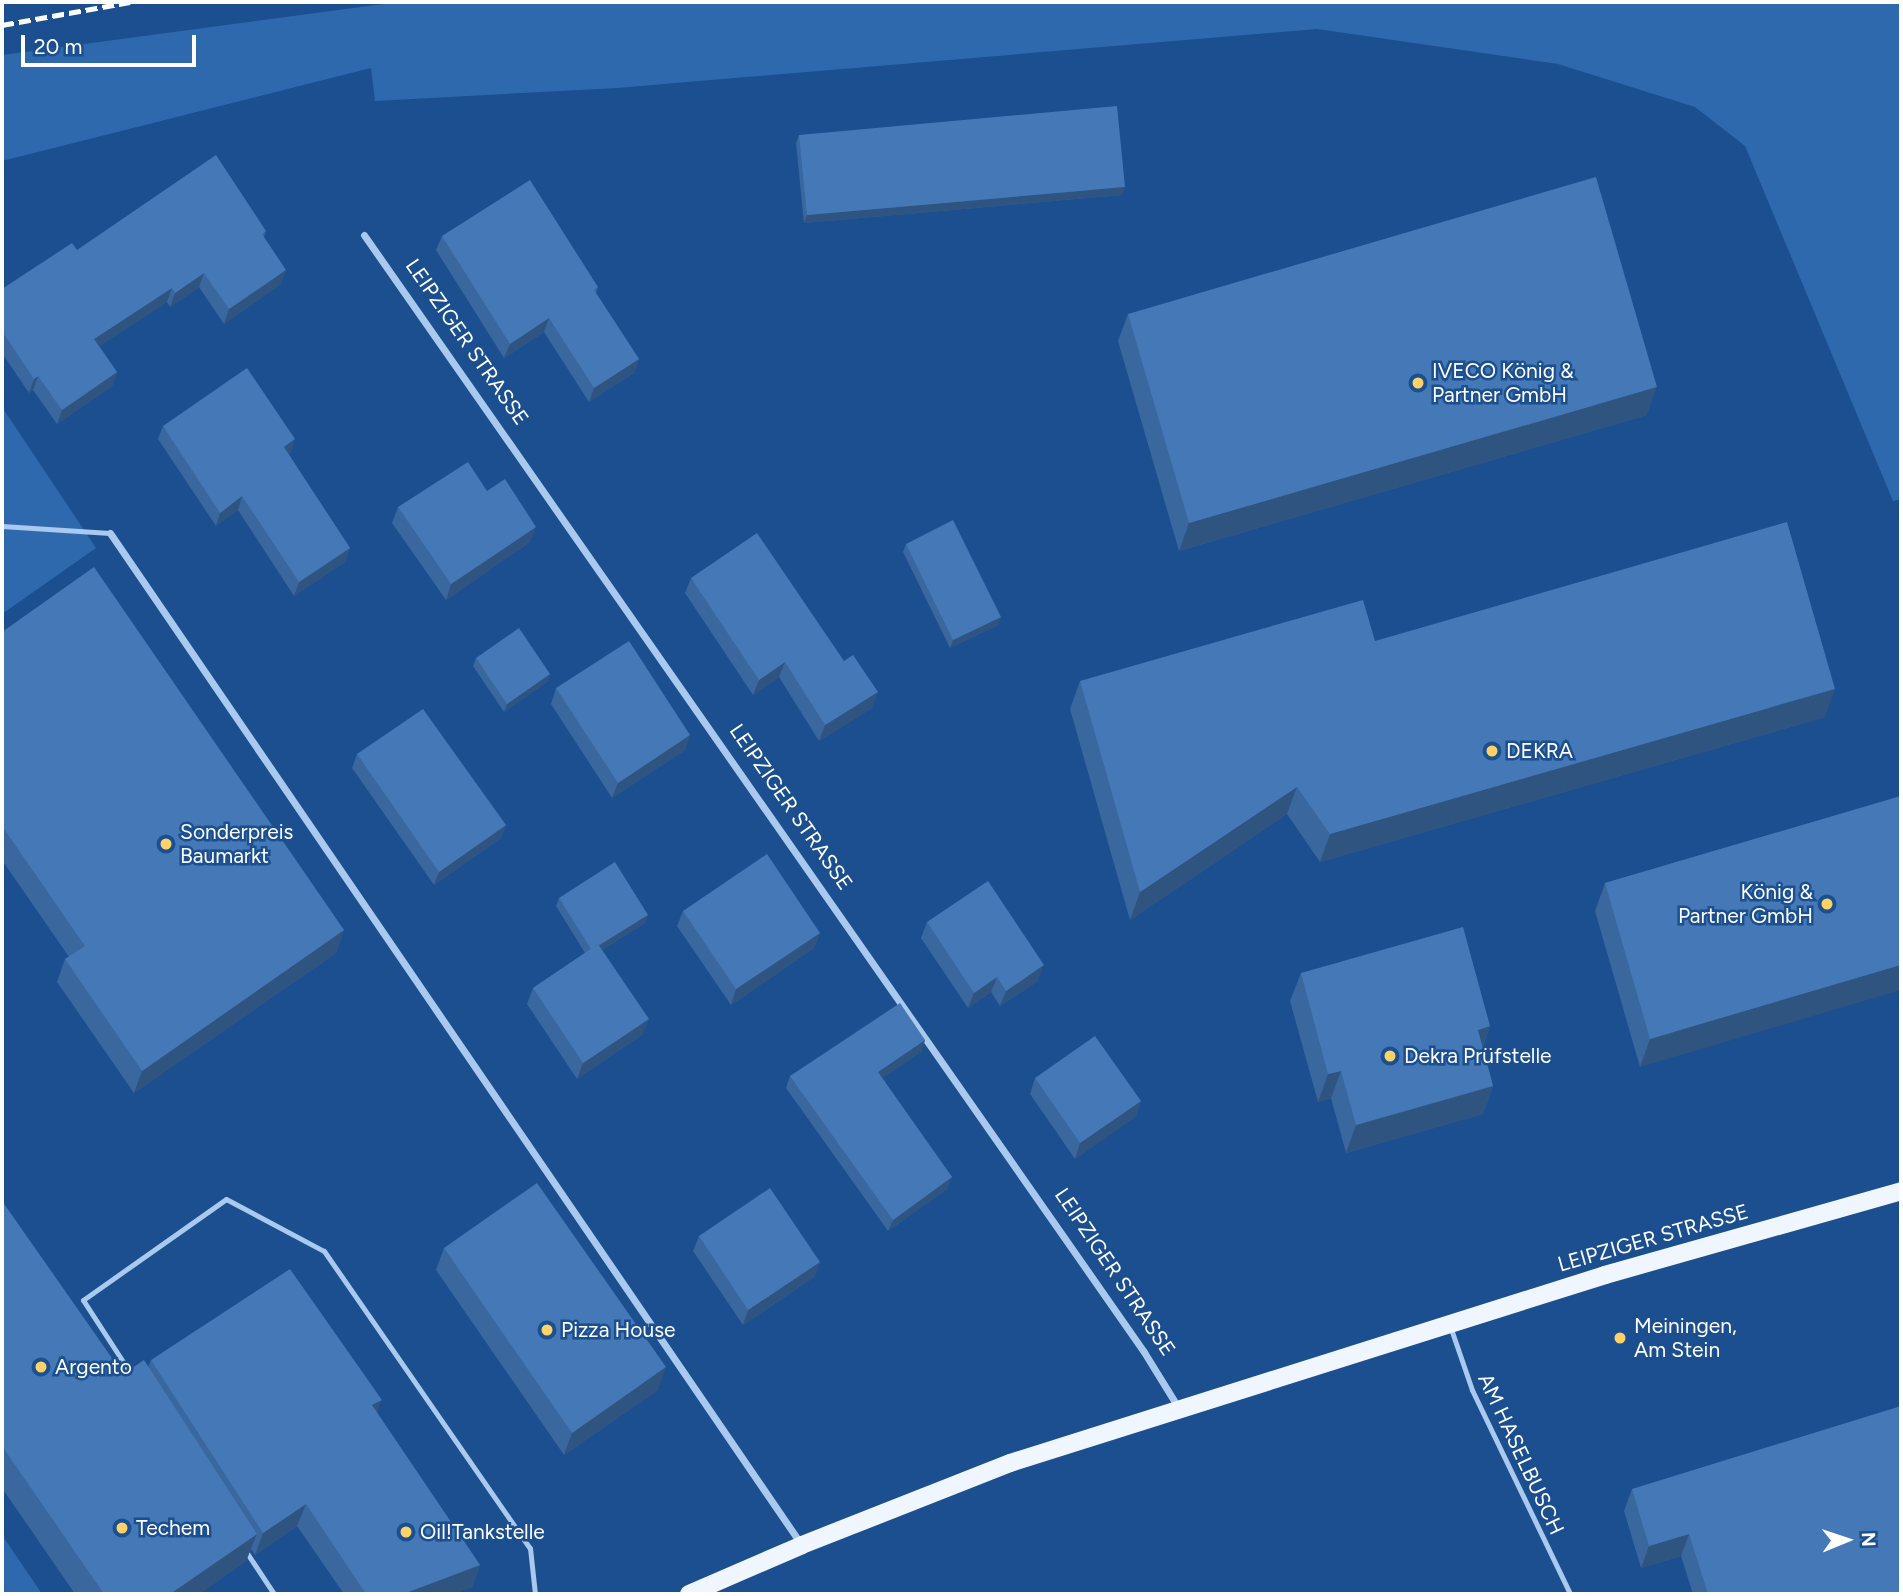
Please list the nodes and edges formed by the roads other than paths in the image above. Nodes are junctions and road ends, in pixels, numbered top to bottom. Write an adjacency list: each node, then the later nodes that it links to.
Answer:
1 (364, 235): 7 (street, LEIPZIGER STRASSE)
2 (2, 526): 3 (lane)
3 (110, 533): 9 (street)
4 (1901, 1191): 5 (main road, LEIPZIGER STRASSE)
5 (1450, 1324): 7 (main road, LEIPZIGER STRASSE); 13 (lane, AM HASELBUSCH)
6 (134, 1379): 11 (lane)
7 (1178, 1407): 9 (main road, LEIPZIGER STRASSE)
8 (237, 1538): 10 (lane)
9 (802, 1545): 12 (main road, LEIPZIGER STRASSE)
10 (274, 1594)
11 (535, 1594)
12 (689, 1594)
13 (1570, 1594)

